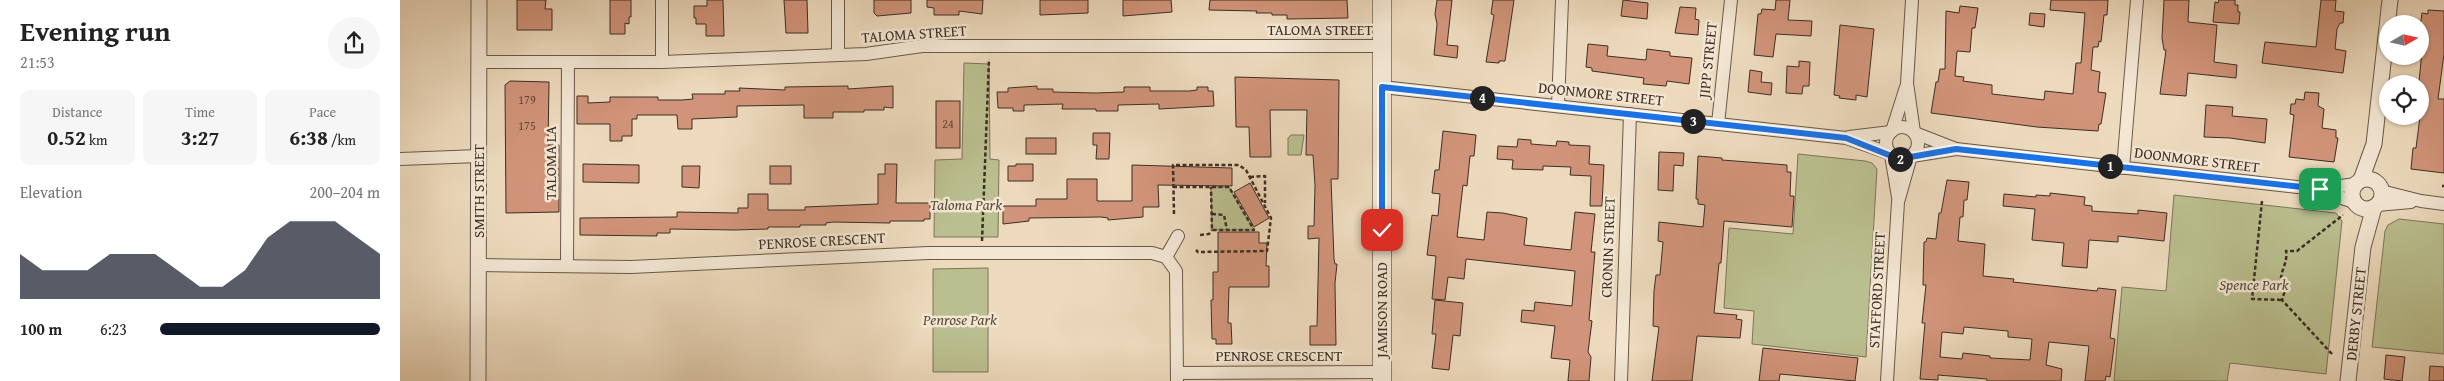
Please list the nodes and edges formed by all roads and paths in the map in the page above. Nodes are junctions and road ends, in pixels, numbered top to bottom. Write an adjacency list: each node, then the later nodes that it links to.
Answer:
1 (479, 0): 13 (street, SMITH STREET)
2 (662, 0): 15 (street)
3 (838, 0): 12 (street)
4 (1382, 0): 11 (main road, JAMISON ROAD)
5 (1562, 0): 18 (street)
6 (1731, 0): 20 (street, JIPP STREET)
7 (1912, 0): 16 (street)
8 (2138, 0): 30 (street)
9 (2390, 0): 24 (street, DERBY STREET)
10 (990, 46): 11 (street, TALOMA STREET); 12 (street, TALOMA STREET); 51 (path)
11 (1382, 46): 17 (main road, JAMISON ROAD)
12 (838, 54): 15 (street, TALOMA STREET)
13 (479, 62): 14 (street, TALOMA STREET); 27 (street, SMITH STREET)
14 (568, 62): 15 (street, TALOMA STREET); 54 (street, TALOMA LA)
15 (662, 62)
16 (1907, 83): 21 (street); 22 (street)
17 (1382, 87): 18 (street, DOONMORE STREET); 58 (main road, JAMISON ROAD)
18 (1558, 106): 19 (street, DOONMORE STREET)
19 (1630, 114): 20 (street, DOONMORE STREET); 60 (street, CRONIN STREET)
20 (1718, 124): 23 (street, DOONMORE STREET)
21 (1892, 131): 22 (street); 23 (street, DOONMORE STREET); 26 (street)
22 (1914, 133): 25 (street, DOONMORE STREET); 28 (street)
23 (1846, 138): 26 (street, DOONMORE STREET)
24 (2374, 144): 32 (street, DERBY STREET); 36 (street, DERBY STREET)
25 (1956, 149): 28 (street, DOONMORE STREET); 30 (street, DOONMORE STREET)
26 (1891, 154): 28 (street); 38 (street, STAFFORD STREET)
27 (479, 156): 29 (street); 53 (street, SMITH STREET)
28 (1912, 156): 38 (street, STAFFORD STREET)
29 (400, 159)
30 (2122, 168): 35 (street, DOONMORE STREET)
31 (1250, 177): 33 (path); 39 (path); 39 (path)
32 (2359, 182): 35 (street, DOONMORE STREET); 36 (street); 40 (street)
33 (1173, 187): 34 (path); 42 (path)
34 (1211, 188): 43 (path); 46 (path)
35 (2316, 190): 40 (street, DOONMORE STREET)
36 (2378, 197): 40 (street); 41 (street); 49 (street, DERBY STREET)
37 (2262, 201): 55 (path)
38 (1898, 202): 61 (street, STAFFORD STREET)
39 (1264, 203): 50 (path)
40 (2356, 204): 49 (street, DERBY STREET)
41 (2444, 204)
42 (1174, 214)
43 (1212, 214): 45 (path); 46 (path)
44 (2343, 215): 55 (path)
45 (1212, 230): 46 (path); 47 (path)
46 (1227, 230)
47 (1200, 235)
48 (1178, 236): 52 (street)
49 (2363, 247): 62 (street, DERBY STREET)
50 (1196, 250)
51 (982, 253): 52 (street, PENROSE CRESCENT); 54 (street, PENROSE CRESCENT)
52 (1166, 257): 57 (street, PENROSE CRESCENT)
53 (478, 265): 54 (street, PENROSE CRESCENT); 59 (street, SMITH STREET)
54 (567, 265)
55 (2282, 300): 56 (path)
56 (2332, 354)
57 (1177, 377): 58 (street, PENROSE CRESCENT)
58 (1382, 377)
59 (478, 381)
60 (1621, 381)
61 (1887, 381)
62 (2348, 381)

